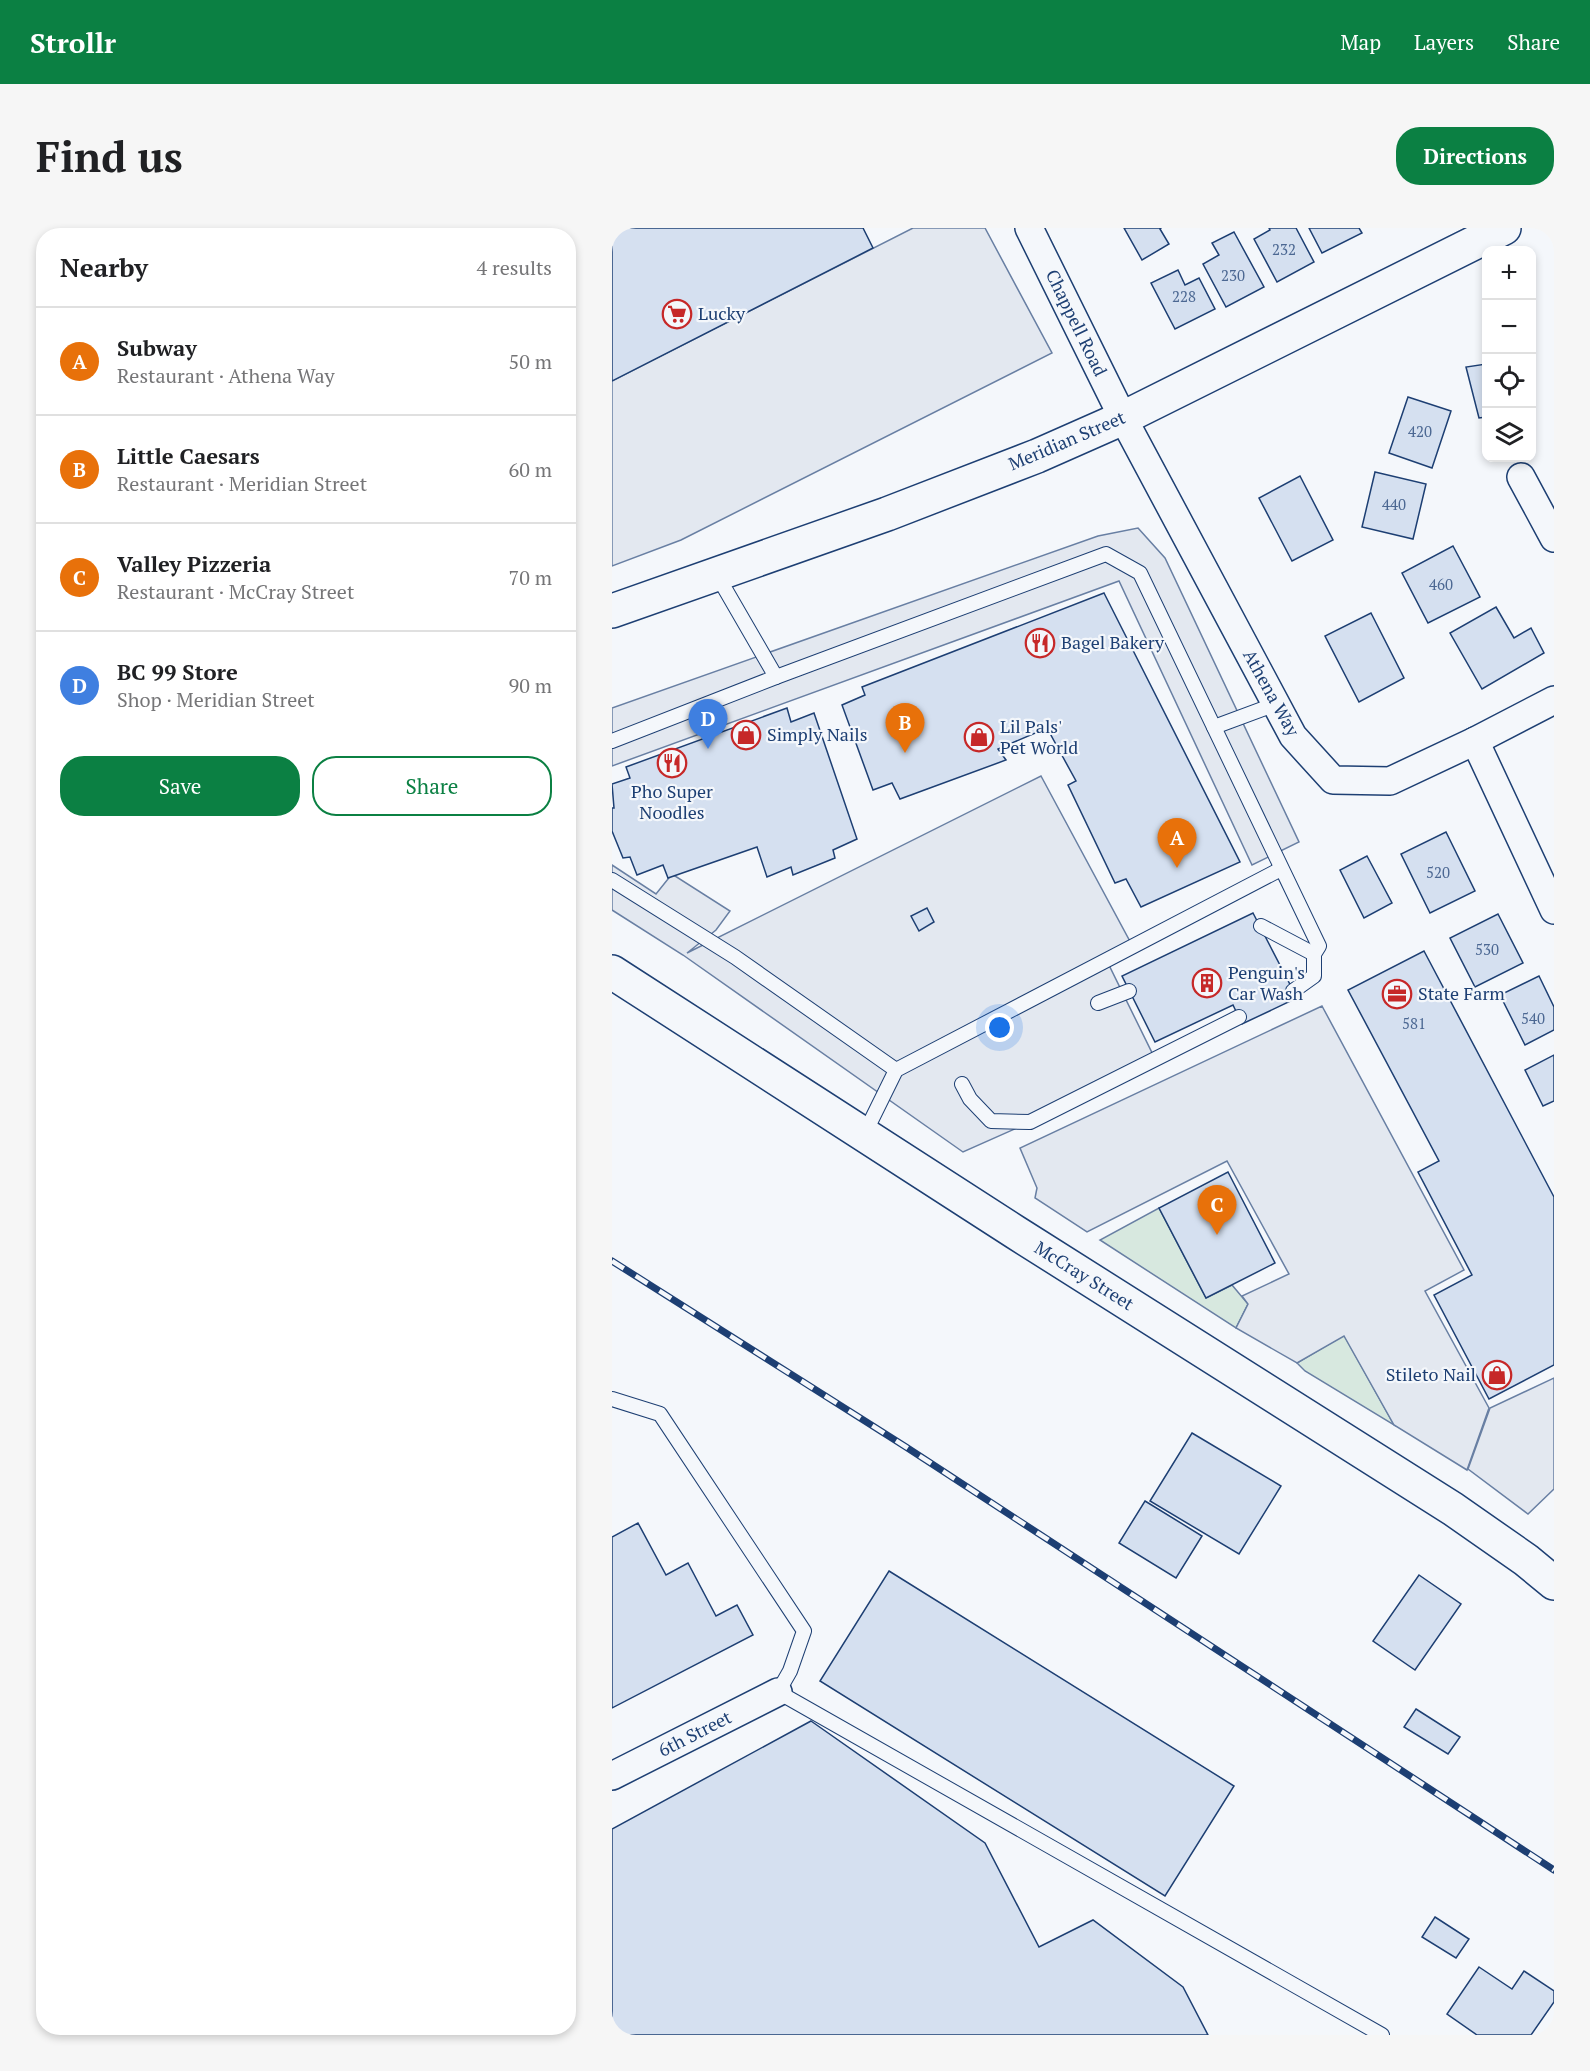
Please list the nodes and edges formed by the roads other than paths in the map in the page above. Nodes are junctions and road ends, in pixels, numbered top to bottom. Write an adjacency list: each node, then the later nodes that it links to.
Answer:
1 (1029, 228): 3 (street, Chappell Road)
2 (1504, 228): 3 (street, Meridian Street)
3 (1123, 418): 6 (street, Meridian Street); 10 (street, Athena Way)
4 (1521, 477): 5 (street)
5 (1554, 538)
6 (717, 575): 7 (street, Meridian Street); 8 (lane)
7 (612, 611)
8 (776, 677): 11 (lane); 12 (lane)
9 (1554, 700): 13 (street, Athena Way)
10 (1276, 704): 11 (lane); 13 (street, Athena Way)
11 (1214, 727): 14 (lane)
12 (612, 741)
13 (1475, 741): 16 (street)
14 (1281, 868): 18 (lane); 24 (lane)
15 (612, 880): 24 (lane)
16 (1554, 910)
17 (1261, 926): 18 (lane)
18 (1314, 954): 21 (lane)
19 (612, 972): 26 (street, McCray Street)
20 (1129, 991): 22 (lane)
21 (1293, 991)
22 (1098, 1003)
23 (1239, 1017): 25 (lane)
24 (896, 1070): 26 (lane)
25 (962, 1084)
26 (864, 1135): 28 (street, McCray Street)
27 (612, 1399): 29 (lane)
28 (1554, 1584)
29 (778, 1692): 30 (street, 6th Street); 31 (lane)
30 (612, 1776)
31 (1382, 2035)

